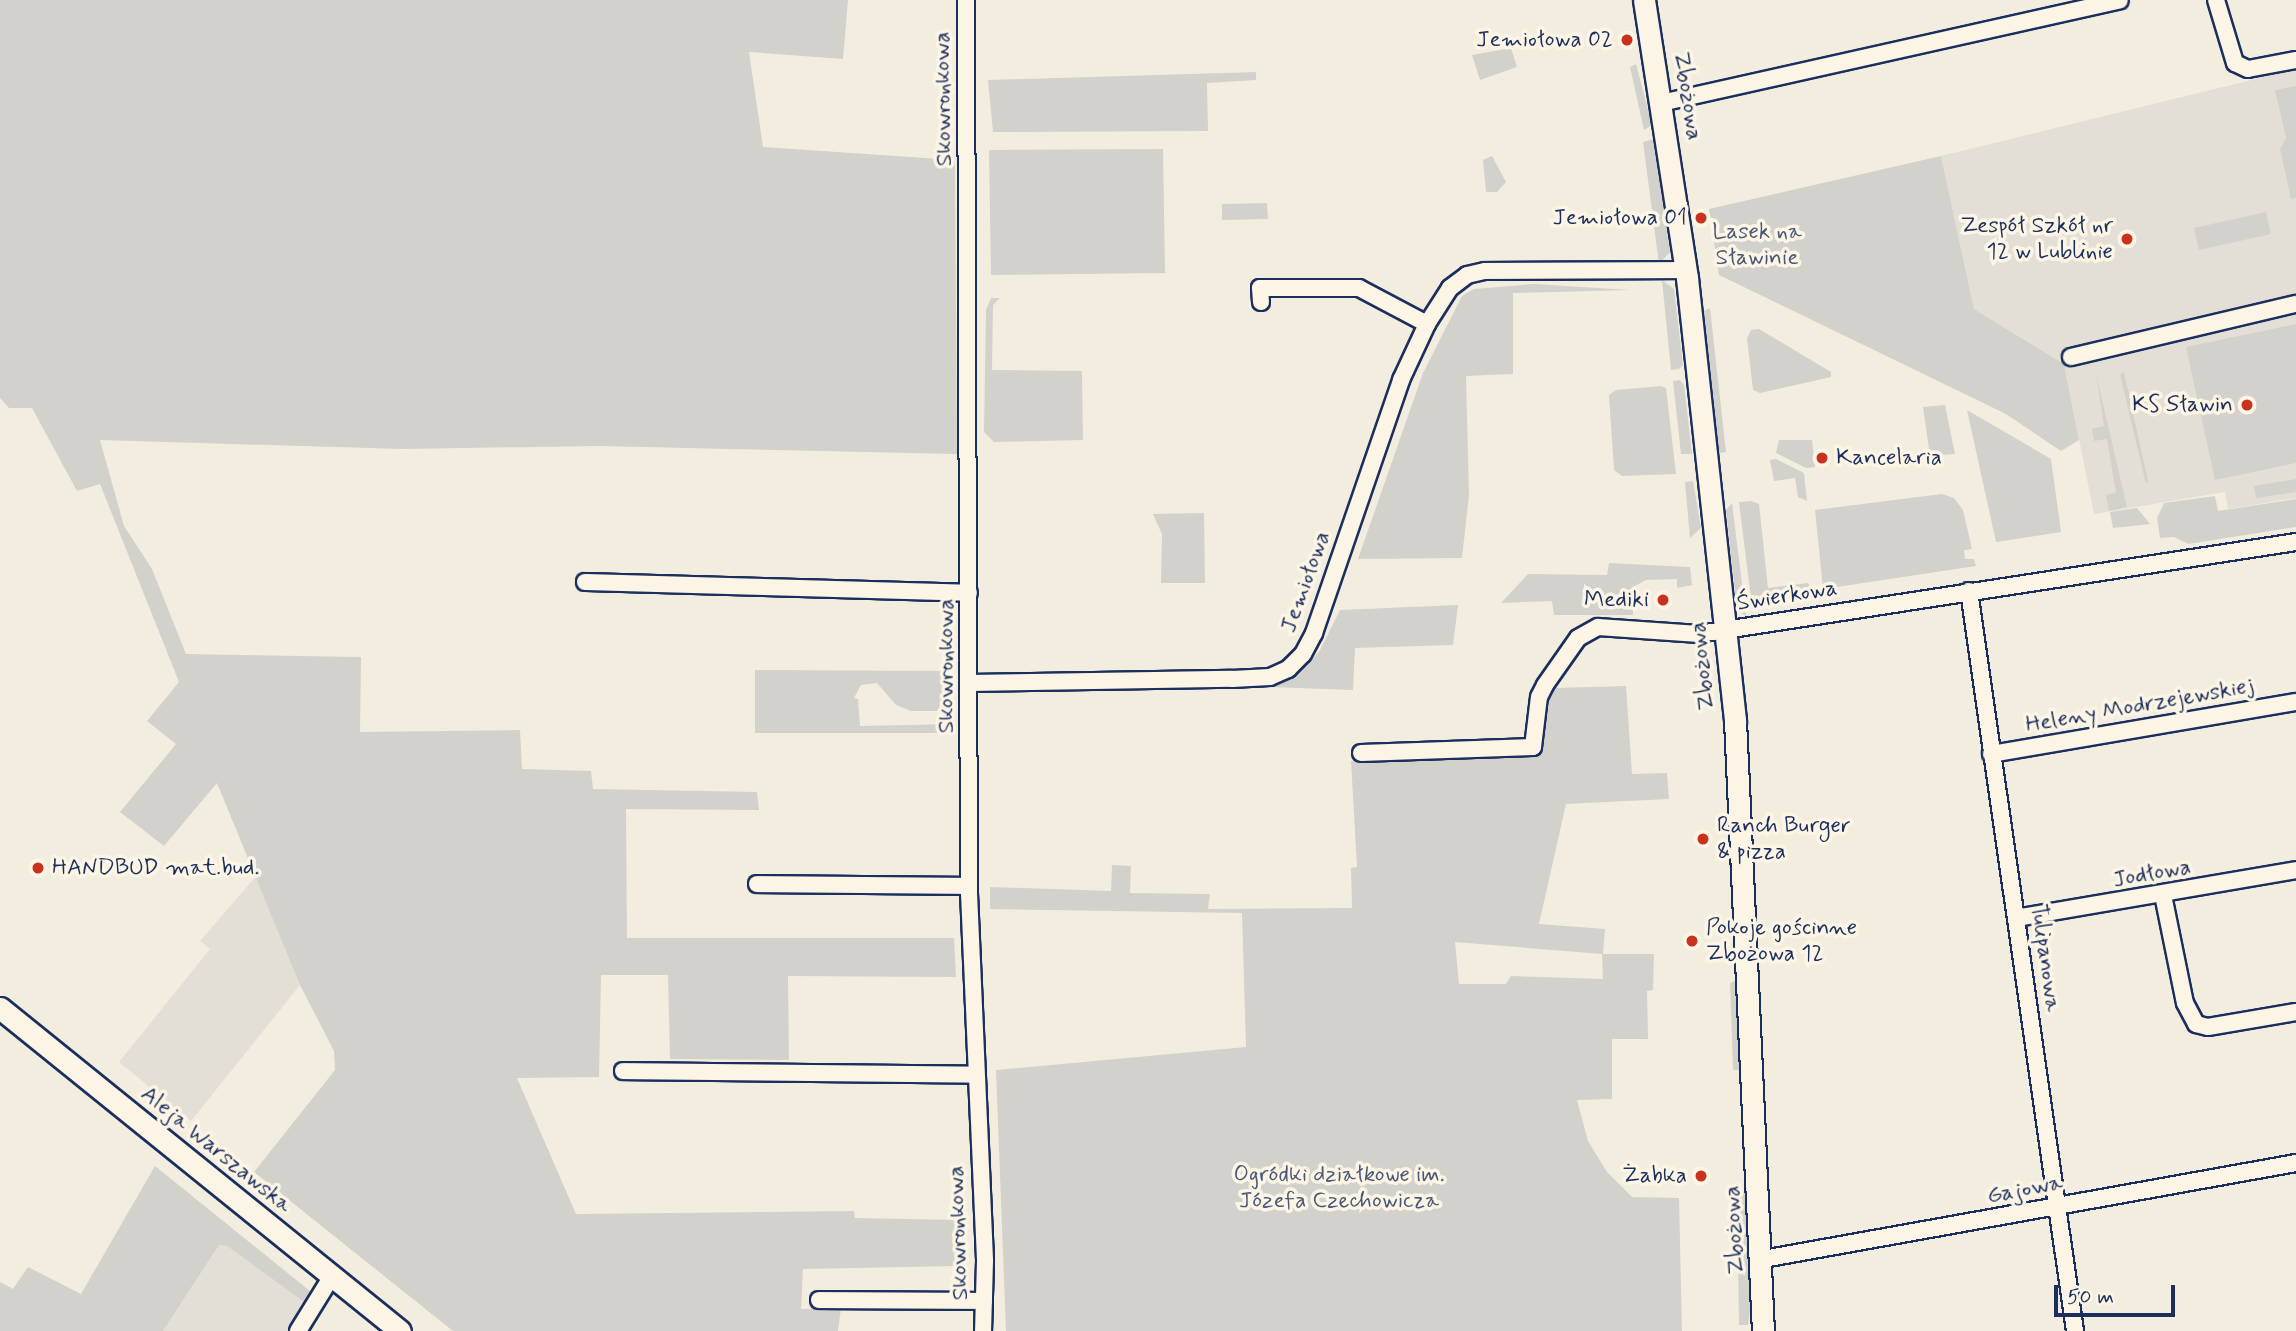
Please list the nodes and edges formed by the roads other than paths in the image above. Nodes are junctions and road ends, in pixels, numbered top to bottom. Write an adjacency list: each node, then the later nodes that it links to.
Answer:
1 (966, 0): 15 (street, Skowronkowa)
2 (1644, 0): 6 (street, Zbożowa)
3 (2120, 0): 6 (street)
4 (2216, 0): 5 (street)
5 (2296, 60)
6 (1661, 103): 7 (street, Zbożowa)
7 (1686, 270): 10 (street, Jemiołowa); 16 (street, Zbożowa)
8 (1261, 302): 10 (street)
9 (2296, 304): 11 (street)
10 (1427, 324): 17 (street, Jemiołowa)
11 (2071, 358)
12 (2296, 542): 14 (street, Świerkowa)
13 (585, 582): 15 (street)
14 (1969, 591): 16 (street, Świerkowa); 20 (street, Tulipanowa)
15 (969, 593): 17 (street, Skowronkowa)
16 (1725, 629): 19 (street, Świerkowa); 32 (street, Zbożowa)
17 (969, 683): 23 (street, Skowronkowa)
18 (2296, 702): 20 (street, Heleny Modrzejewskiej)
19 (1362, 753)
20 (1991, 754): 25 (street, Tulipanowa)
21 (2296, 870): 24 (street, Jodłowa)
22 (757, 884): 23 (street)
23 (969, 886): 29 (street, Skowronkowa)
24 (2163, 895): 25 (street, Jodłowa); 27 (street)
25 (2016, 918): 31 (street, Tulipanowa)
26 (0, 1008): 33 (street, Aleja Warszawska)
27 (2296, 1012)
28 (623, 1071): 29 (street)
29 (976, 1075): 35 (street, Skowronkowa)
30 (2296, 1163): 31 (street, Gajowa)
31 (2057, 1207): 32 (street, Gajowa); 40 (street, Tulipanowa)
32 (1763, 1259): 39 (street, Zbożowa)
33 (332, 1276): 36 (street); 37 (street, Aleja Warszawska)
34 (819, 1300): 35 (street)
35 (984, 1301): 38 (street, Skowronkowa)
36 (298, 1331)
37 (401, 1331)
38 (983, 1331)
39 (1763, 1331)
40 (2075, 1331)

